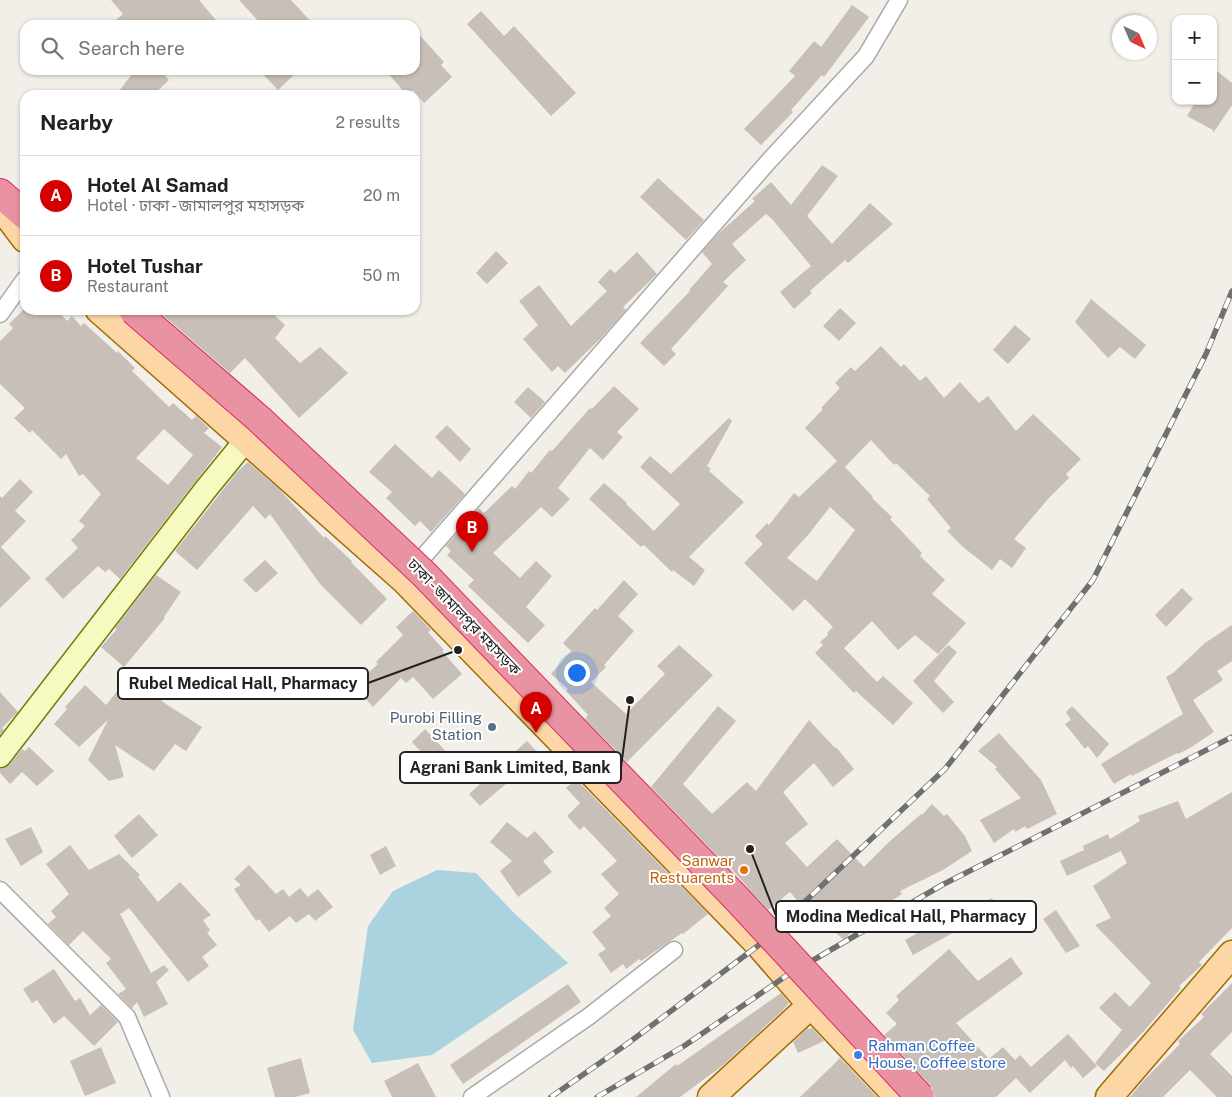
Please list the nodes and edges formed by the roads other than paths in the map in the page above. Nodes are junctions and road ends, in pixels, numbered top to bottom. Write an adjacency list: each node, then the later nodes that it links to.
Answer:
1 (899, 0): 11 (street)
2 (0, 193): 4 (highway)
3 (0, 206): 5 (main road)
4 (20, 211)
5 (20, 232)
6 (20, 286): 7 (street)
7 (0, 314)
8 (105, 315): 10 (main road)
9 (139, 315): 21 (highway, ঢাকা - জামালপুর মহাসড়ক, bridge)
10 (246, 440): 11 (main road); 12 (main road)
11 (404, 580): 16 (main road)
12 (0, 756)
13 (0, 890): 17 (street)
14 (674, 950): 18 (street)
15 (1232, 954): 22 (main road)
16 (811, 1005): 19 (main road); 20 (main road)
17 (161, 1097)
18 (472, 1097)
19 (711, 1097)
20 (898, 1097)
21 (920, 1097)
22 (1109, 1097)

